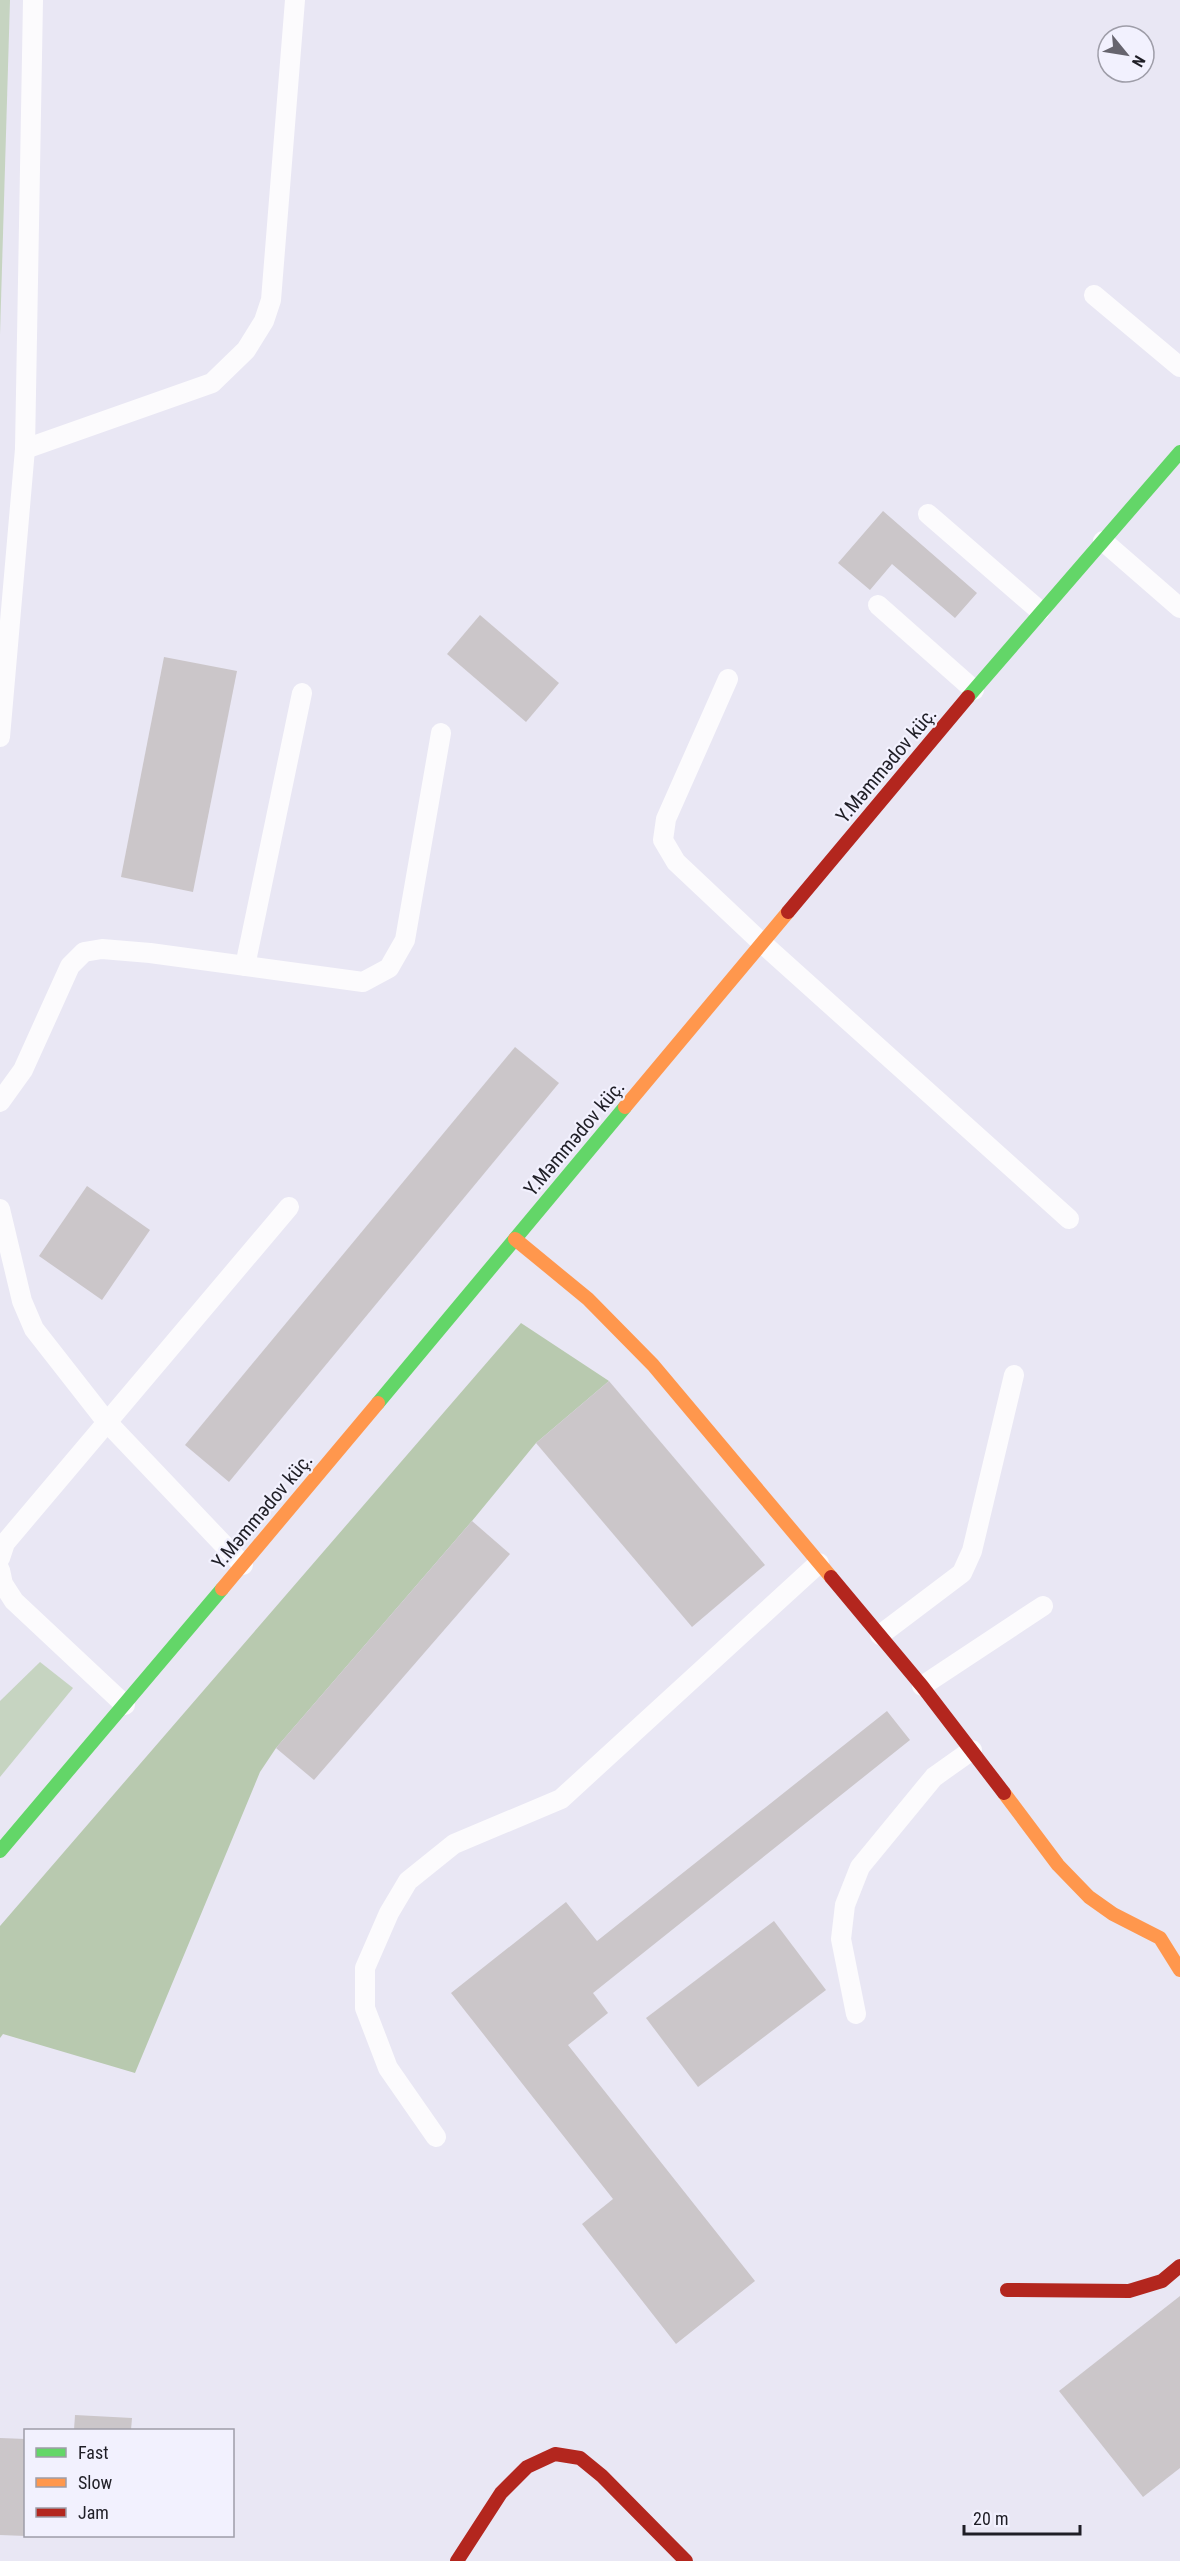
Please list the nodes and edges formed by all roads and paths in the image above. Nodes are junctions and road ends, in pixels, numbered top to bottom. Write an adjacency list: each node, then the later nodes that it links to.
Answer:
1 (33, 0): 5 (lane)
2 (295, 0): 5 (lane)
3 (1094, 295): 4 (lane)
4 (1180, 367)
5 (25, 449): 16 (lane)
6 (1180, 452): 8 (street, Y.Məmmədov küç.)
7 (928, 514): 11 (lane)
8 (1103, 541): 10 (lane); 11 (street, Y.Məmmədov küç.)
9 (878, 605): 13 (lane)
10 (1180, 608)
11 (1040, 611): 13 (street, Y.Məmmədov küç.)
12 (728, 679): 17 (lane)
13 (974, 690): 17 (street, Y.Məmmədov küç.)
14 (302, 693): 18 (lane)
15 (441, 733): 18 (lane)
16 (0, 737)
17 (762, 943): 22 (lane); 23 (street, Y.Məmmədov küç.)
18 (245, 966): 19 (lane)
19 (0, 1102)
20 (290, 1207): 25 (lane)
21 (0, 1209): 25 (lane)
22 (1069, 1219)
23 (515, 1239): 27 (street); 28 (street, Y.Məmmədov küç.)
24 (1014, 1375): 31 (lane)
25 (106, 1421): 26 (lane); 28 (lane)
26 (0, 1558)
27 (819, 1563): 31 (street); 40 (lane)
28 (243, 1565): 33 (street, Y.Məmmədov küç.)
29 (0, 1570): 33 (lane)
30 (1043, 1606): 32 (lane)
31 (880, 1635): 32 (street)
32 (922, 1686): 34 (street)
33 (125, 1705): 35 (street, Y.Məmmədov küç.)
34 (972, 1750): 38 (street); 39 (lane)
35 (69, 1772): 36 (street); 37 (street, Y.Məmmədov küç.)
36 (12, 1815)
37 (0, 1851)
38 (1180, 1970)
39 (856, 2014)
40 (436, 2137)
41 (1180, 2266): 42 (street)
42 (1007, 2290)
43 (457, 2561): 44 (street)
44 (686, 2561)

